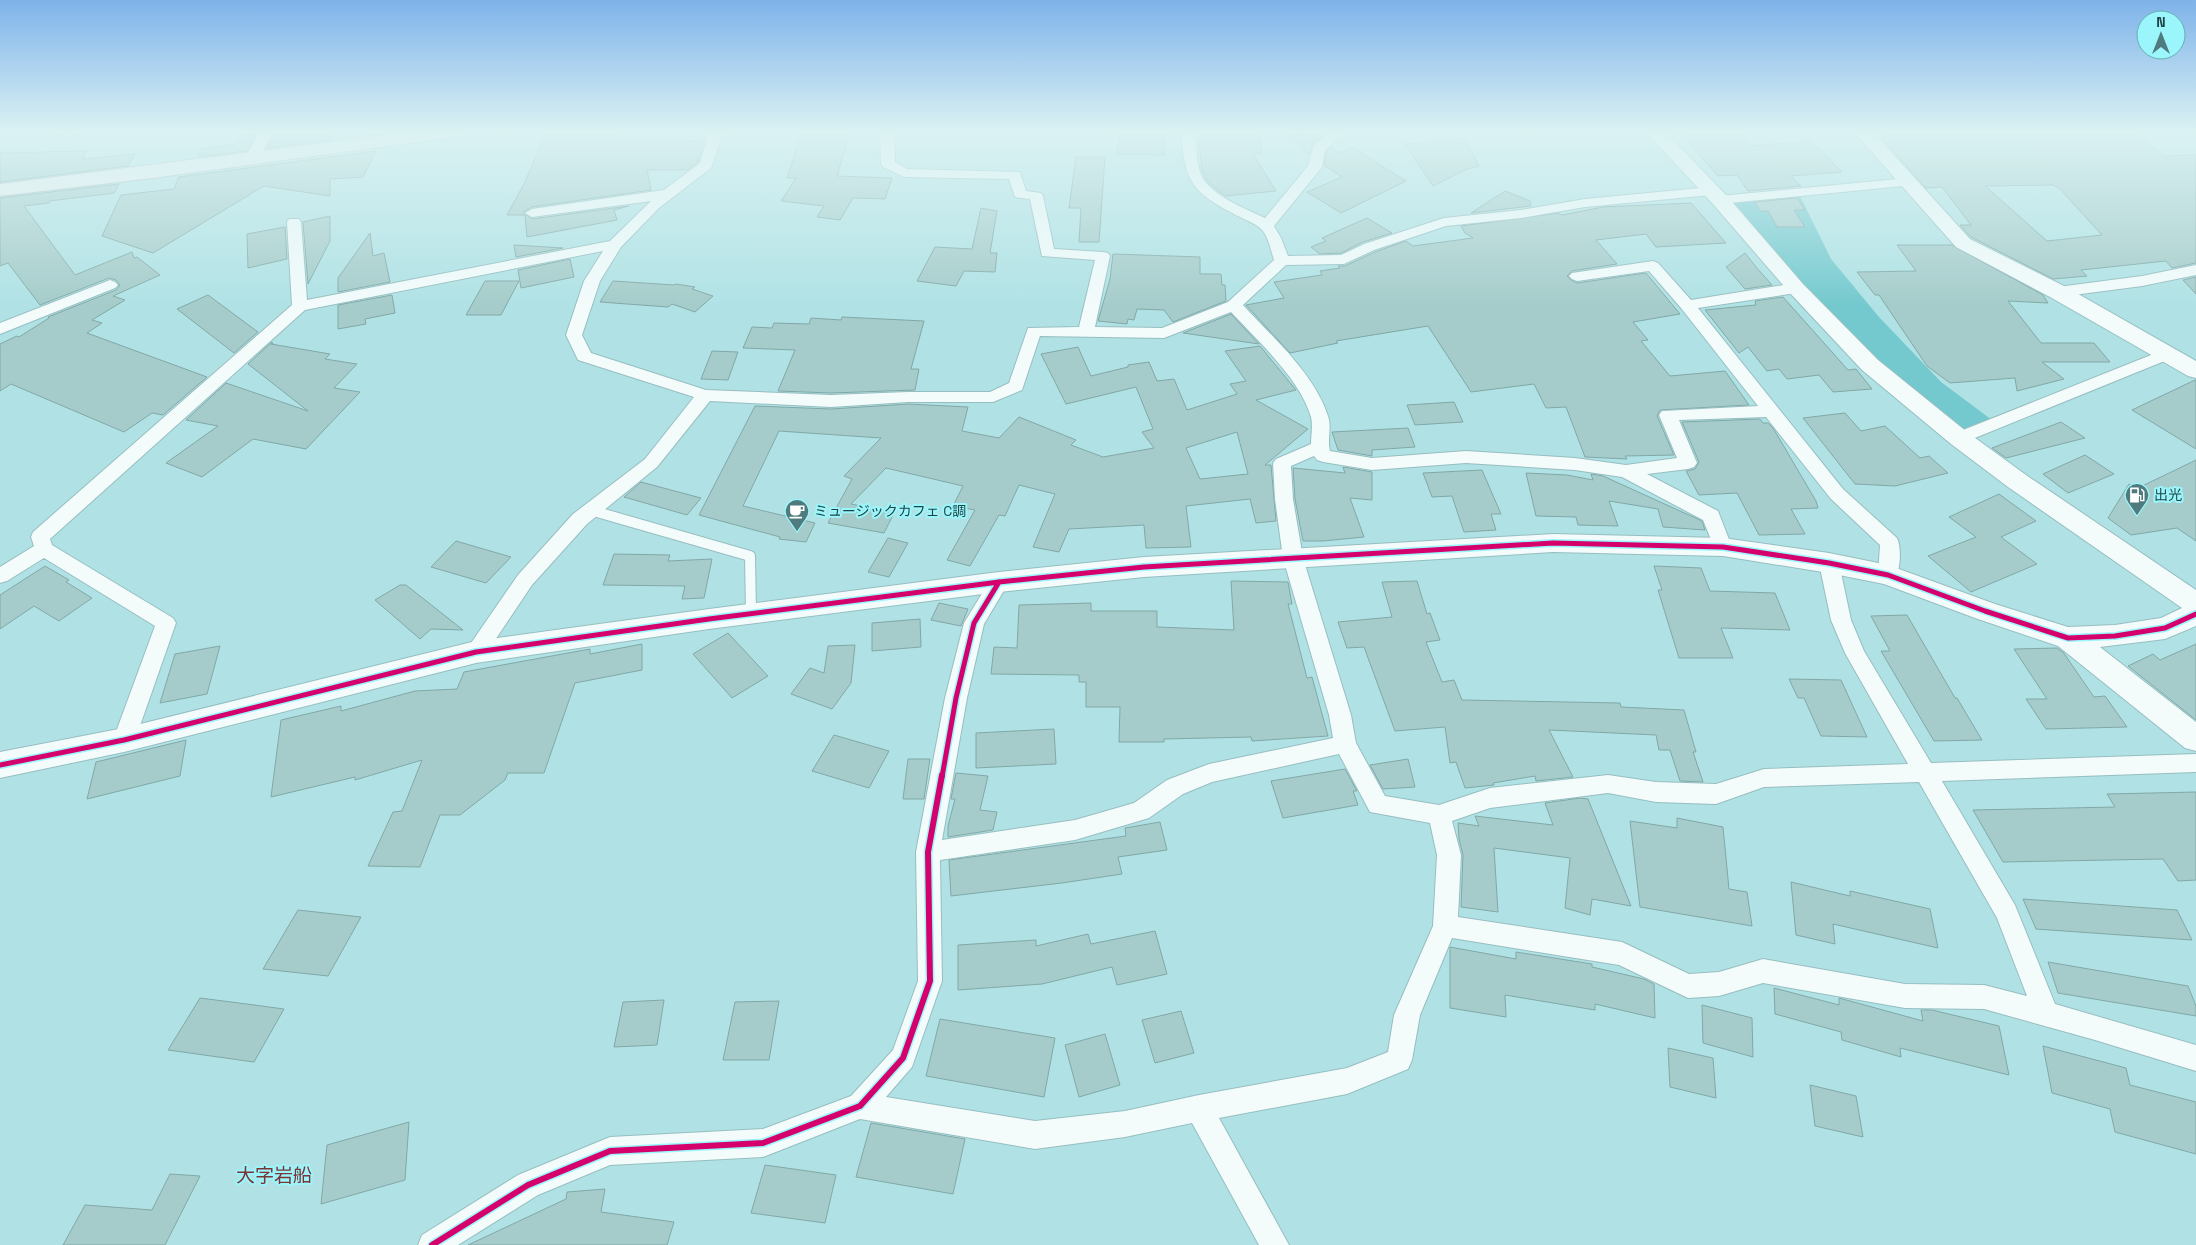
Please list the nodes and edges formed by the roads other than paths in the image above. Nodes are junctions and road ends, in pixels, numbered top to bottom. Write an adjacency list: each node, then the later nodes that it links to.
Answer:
1 (675, 190): 8 (street)
2 (1019, 190): 24 (street)
3 (1205, 190): 12 (street)
4 (1296, 190): 12 (street)
5 (1711, 190): 9 (street)
6 (1788, 190): 9 (street)
7 (1915, 190): 19 (street)
8 (670, 194): 10 (street); 13 (street)
9 (1716, 195): 14 (street); 18 (street)
10 (532, 213)
11 (294, 222): 22 (street)
12 (1266, 226): 14 (street)
13 (615, 244): 22 (street); 27 (street)
14 (1282, 261): 20 (street)
15 (2196, 270): 19 (street)
16 (1577, 276): 21 (street)
17 (110, 285): 23 (street)
18 (1796, 288): 21 (street); 29 (street)
19 (2058, 292): 25 (street)
20 (1234, 305): 24 (street); 30 (street)
21 (1687, 305): 28 (street)
22 (300, 306): 34 (street)
23 (0, 330)
24 (1086, 331): 27 (street)
25 (2166, 354): 26 (street); 29 (street)
26 (2196, 371)
27 (705, 395): 32 (street)
28 (1771, 411): 31 (street); 37 (street)
29 (1959, 438): 40 (street)
30 (1318, 448): 31 (street); 35 (street)
31 (1626, 471): 33 (street)
32 (590, 510): 41 (lane); 44 (street)
33 (1723, 547): 35 (street); 36 (street)
34 (44, 548): 38 (street); 46 (street)
35 (1293, 558): 39 (street); 47 (street)
36 (1829, 563): 37 (street); 50 (street)
37 (1888, 575): 43 (street)
38 (0, 576)
39 (1000, 582): 41 (street); 52 (street)
40 (2196, 604)
41 (751, 614): 44 (street)
42 (2196, 614): 43 (street)
43 (2068, 638): 45 (street)
44 (476, 652): 46 (street)
45 (2196, 739)
46 (124, 740): 49 (street)
47 (1345, 744): 51 (street); 52 (street)
48 (2196, 763): 50 (street)
49 (0, 765)
50 (1928, 773): 51 (street); 54 (street)
51 (1440, 815): 53 (street)
52 (928, 852): 56 (street)
53 (1446, 926): 54 (street); 57 (street)
54 (2046, 1014): 55 (street)
55 (2196, 1058)
56 (860, 1106): 57 (street); 58 (street)
57 (1199, 1108): 59 (street)
58 (432, 1245)
59 (1275, 1245)

